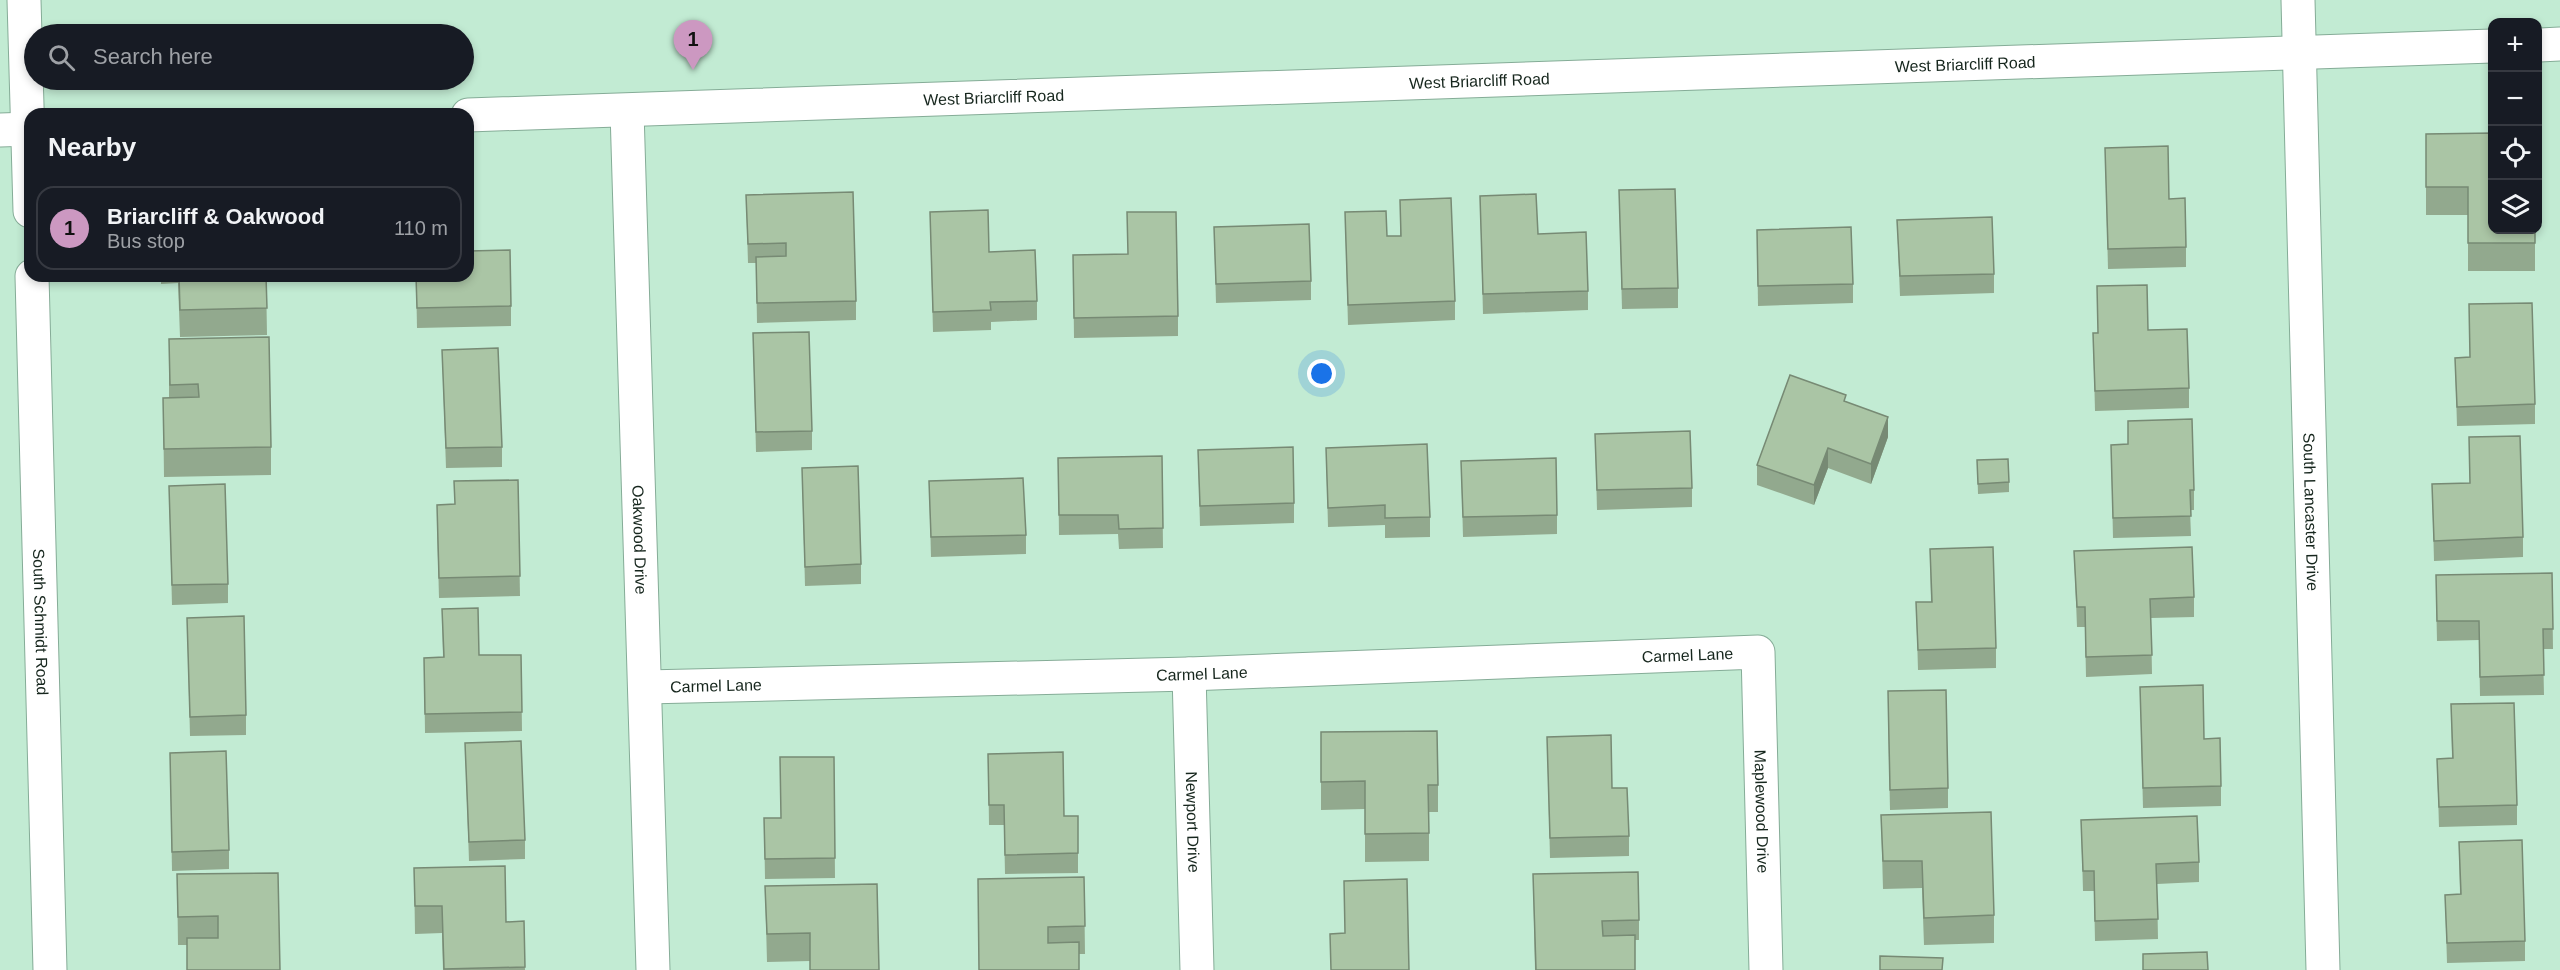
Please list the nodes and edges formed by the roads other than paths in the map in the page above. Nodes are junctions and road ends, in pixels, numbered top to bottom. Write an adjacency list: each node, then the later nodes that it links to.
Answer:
1 (24, 0): 9 (street)
2 (2298, 0): 6 (street, South Lancaster Drive)
3 (2560, 44): 4 (street)
4 (2542, 45)
5 (2488, 46): 6 (street, West Briarcliff Road)
6 (2299, 53): 7 (street, West Briarcliff Road); 19 (street, South Lancaster Drive)
7 (627, 111): 8 (street, West Briarcliff Road); 14 (street, Oakwood Drive)
8 (474, 116)
9 (19, 129): 10 (street)
10 (24, 166)
11 (32, 282): 15 (street, South Schmidt Road)
12 (1758, 652): 13 (street, Carmel Lane); 18 (street, Maplewood Drive)
13 (1189, 674): 14 (street, Carmel Lane); 17 (street, Newport Drive)
14 (646, 687): 16 (street, Oakwood Drive)
15 (50, 970)
16 (653, 970)
17 (1197, 970)
18 (1766, 970)
19 (2323, 970)

